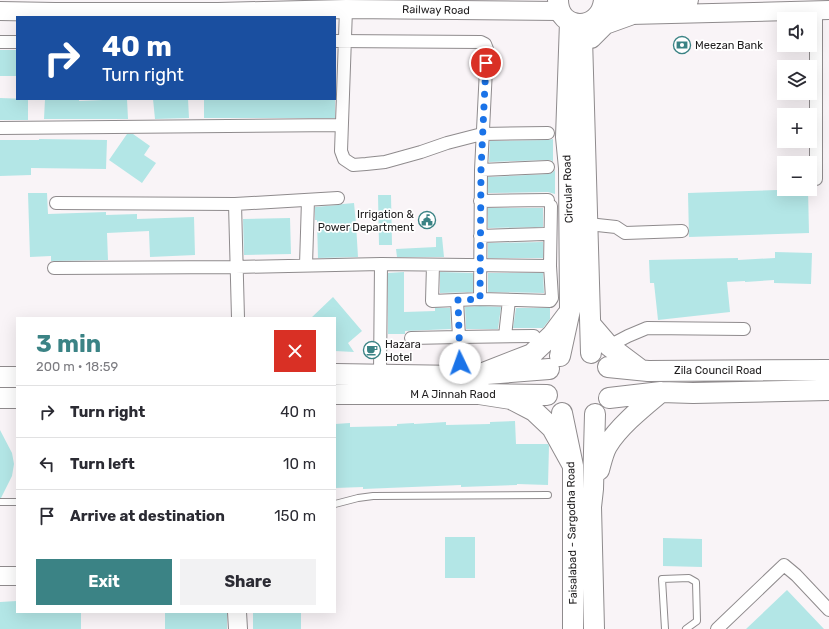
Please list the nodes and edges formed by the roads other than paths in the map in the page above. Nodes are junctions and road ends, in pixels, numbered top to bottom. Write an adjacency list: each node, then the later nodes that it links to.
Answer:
1 (689, 0): 2 (main road)
2 (605, 4): 6 (main road); 7 (main road)
3 (346, 9): 5 (main road, Railway Road); 6 (main road, Railway Road); 8 (street)
4 (822, 10): 7 (main road); 16 (street)
5 (0, 11)
6 (567, 14): 11 (main road, Circular Road); 38 (main road, Circular Road)
7 (630, 14): 11 (main road)
8 (340, 41): 12 (street); 15 (street)
9 (0, 42): 10 (street)
10 (16, 42)
11 (582, 55): 24 (main road, Circular Road)
12 (341, 125): 13 (street); 15 (street)
13 (0, 128)
14 (548, 133): 15 (street)
15 (482, 134): 18 (street)
16 (817, 156)
17 (548, 167): 18 (street)
18 (481, 170): 21 (street)
19 (338, 198): 20 (street)
20 (308, 200): 23 (street); 29 (street)
21 (480, 202): 27 (street); 32 (street)
22 (56, 203): 23 (street)
23 (235, 204): 33 (street)
24 (588, 224): 25 (street); 45 (main road, Circular Road)
25 (682, 231)
26 (544, 234): 27 (street)
27 (480, 236): 31 (street)
28 (381, 264): 29 (street); 30 (street); 51 (street)
29 (306, 265): 33 (street)
30 (433, 265): 31 (street); 36 (street)
31 (480, 265): 32 (street); 35 (street)
32 (550, 266): 37 (street)
33 (236, 267): 34 (street); 39 (street)
34 (54, 268)
35 (480, 299): 36 (street); 37 (street)
36 (458, 300): 44 (street)
37 (509, 300): 41 (street)
38 (570, 310): 46 (main road, Circular Road); 54 (main road)
39 (238, 317)
40 (744, 329): 45 (street)
41 (505, 336): 42 (street); 44 (street)
42 (534, 336)
43 (411, 338): 44 (street)
44 (459, 338): 54 (street)
45 (600, 349): 46 (main road); 47 (main road); 48 (main road)
46 (555, 363): 54 (main road, M A Jinnah Raod); 58 (main road)
47 (608, 367): 48 (main road, Zila Council Road); 61 (main road)
48 (641, 370): 49 (main road, Zila Council Road)
49 (829, 370)
50 (336, 374): 51 (main road, M A Jinnah Raod)
51 (380, 374): 54 (main road, M A Jinnah Raod)
52 (0, 377): 53 (main road)
53 (16, 377)
54 (473, 381): 57 (main road, M A Jinnah Raod); 58 (main road, M A Jinnah Raod); 64 (main road)
55 (829, 390): 56 (main road, Zila Council Road)
56 (661, 392): 61 (main road, Zila Council Road); 68 (main road)
57 (336, 394)
58 (547, 395): 62 (main road)
59 (0, 398): 60 (main road)
60 (16, 398)
61 (609, 398): 63 (main road)
62 (562, 413): 63 (main road); 64 (main road, Faisalabad - Sargodha Road)
63 (594, 414): 68 (main road, Faisalabad - Sargodha Road)
64 (573, 466): 68 (main road, Faisalabad - Sargodha Road)
65 (548, 495): 69 (lane)
66 (0, 502): 67 (lane)
67 (16, 502)
68 (586, 502): 75 (main road, Faisalabad - Sargodha Road); 76 (main road, Faisalabad - Sargodha Road)
69 (336, 504)
70 (0, 576): 71 (main road)
71 (16, 576)
72 (829, 610): 79 (street)
73 (237, 613): 74 (main road)
74 (238, 629)
75 (574, 629)
76 (594, 629)
77 (665, 629): 78 (lane)
78 (686, 629)
79 (717, 629)

